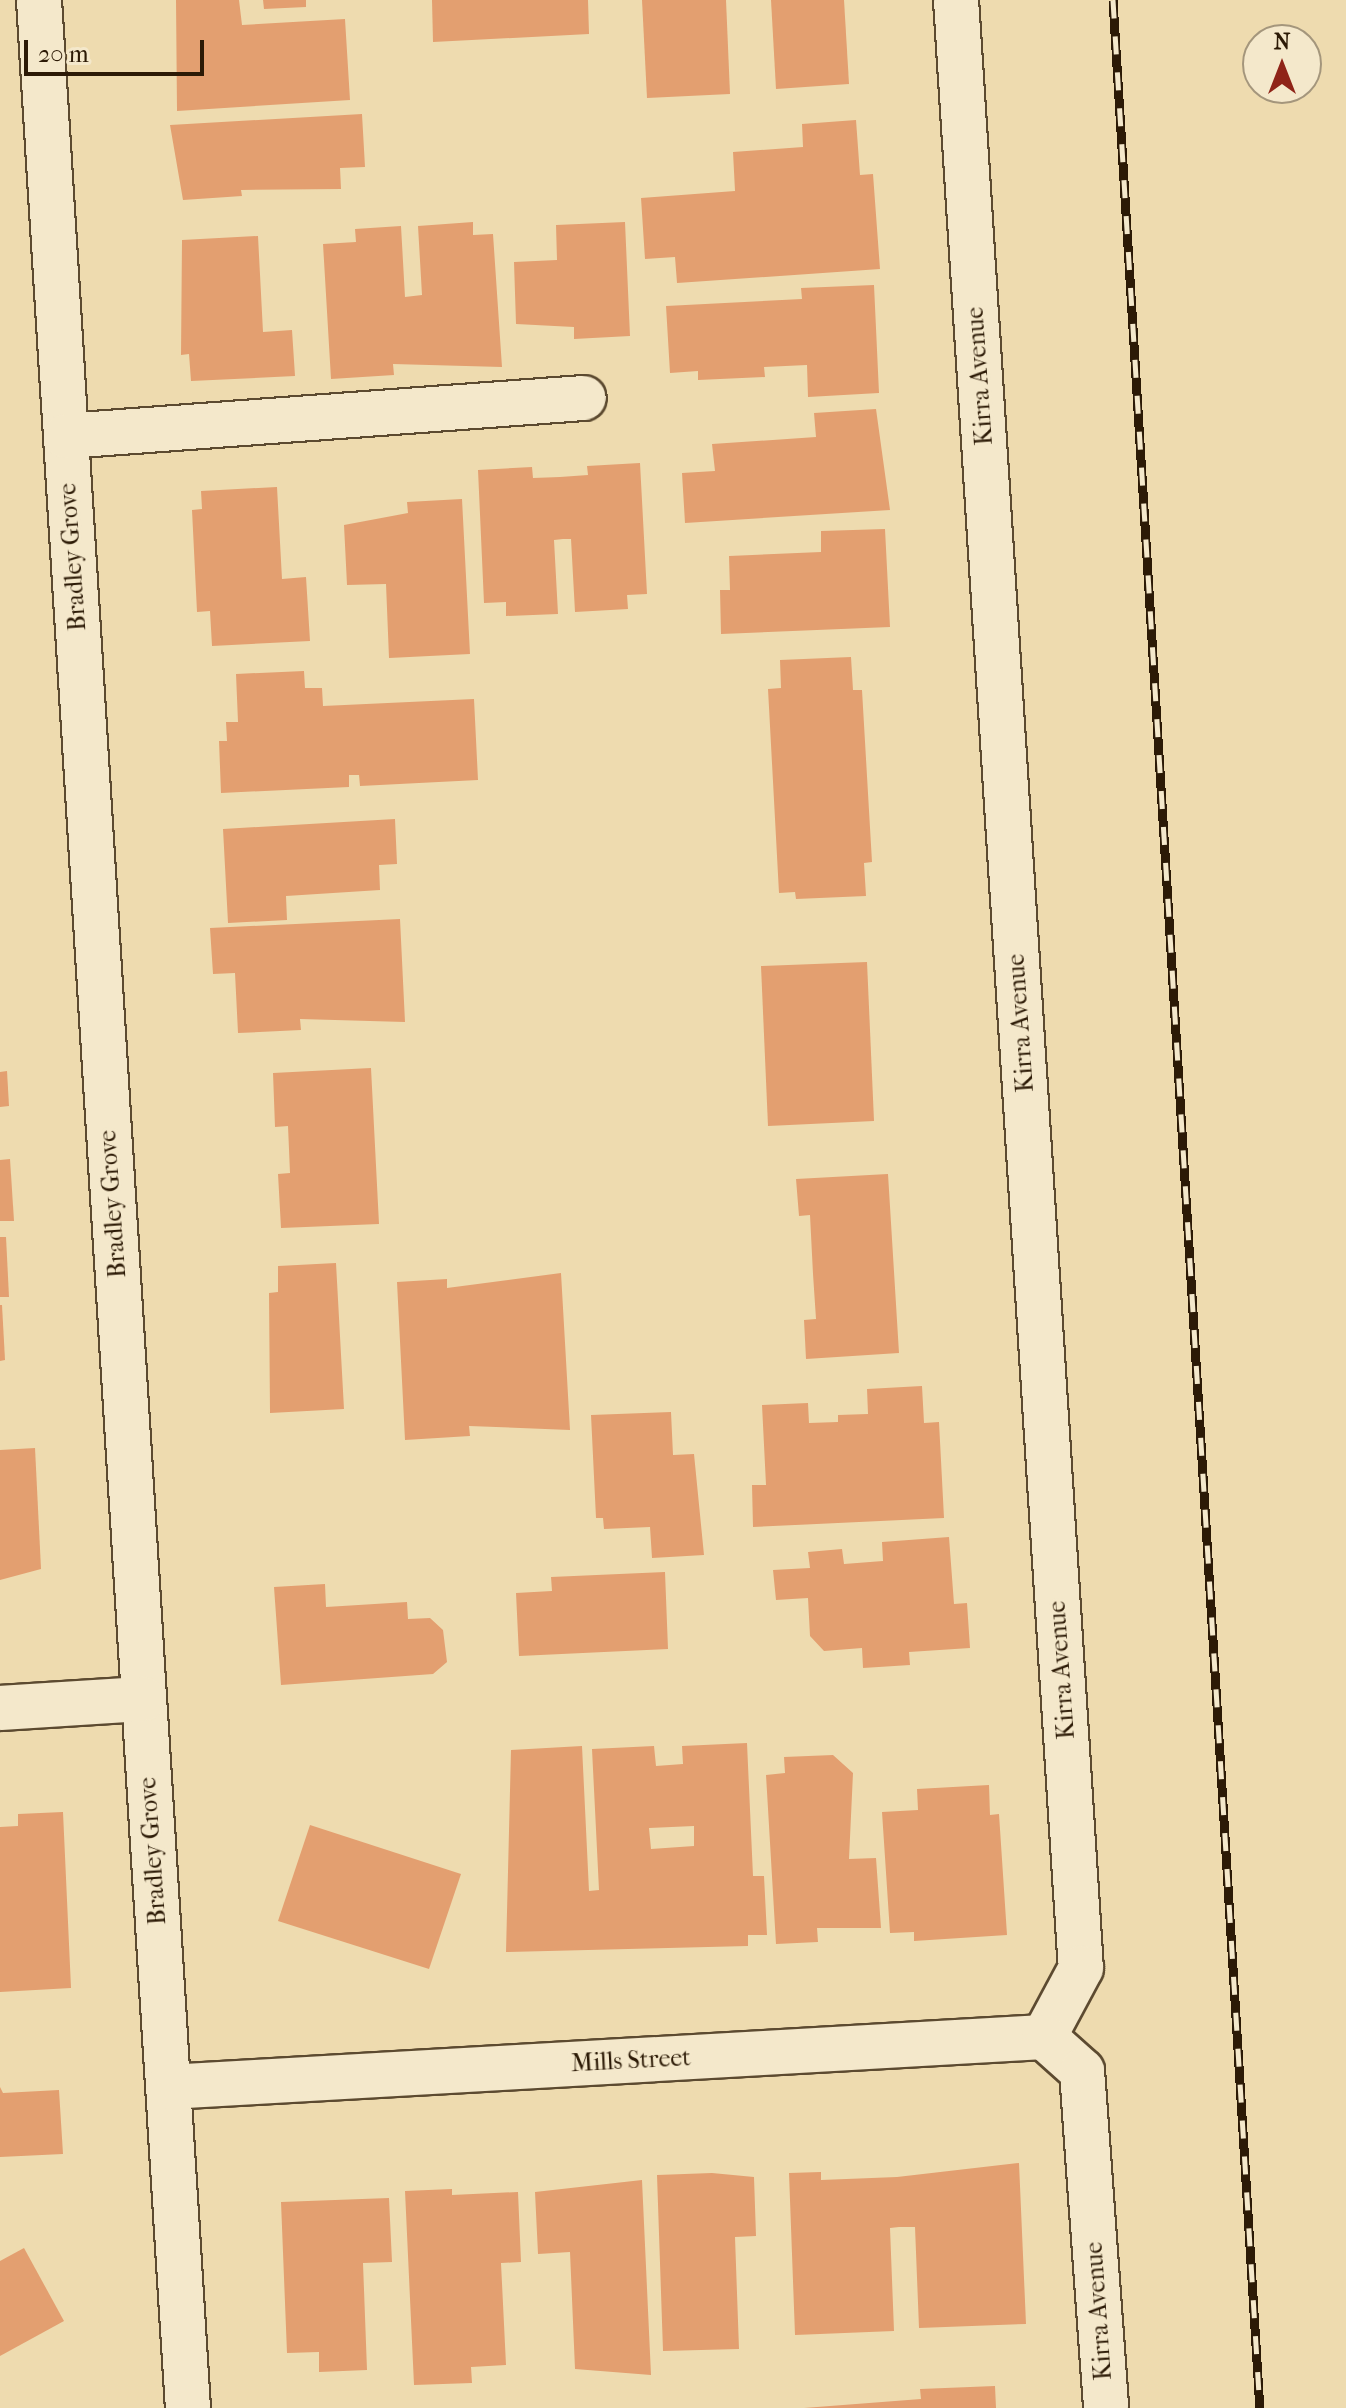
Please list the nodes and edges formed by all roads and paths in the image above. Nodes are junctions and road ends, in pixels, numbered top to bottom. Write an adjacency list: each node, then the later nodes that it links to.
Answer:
1 (39, 0): 4 (street, Bradley Grove)
2 (956, 0): 7 (street, Kirra Avenue)
3 (584, 398): 4 (street)
4 (66, 436): 5 (street, Bradley Grove)
5 (144, 1699): 6 (street); 8 (street, Bradley Grove)
6 (0, 1708)
7 (1044, 2037): 8 (street, Mills Street); 10 (street, Kirra Avenue)
8 (168, 2087): 9 (street, Bradley Grove)
9 (188, 2408)
10 (1106, 2408)

